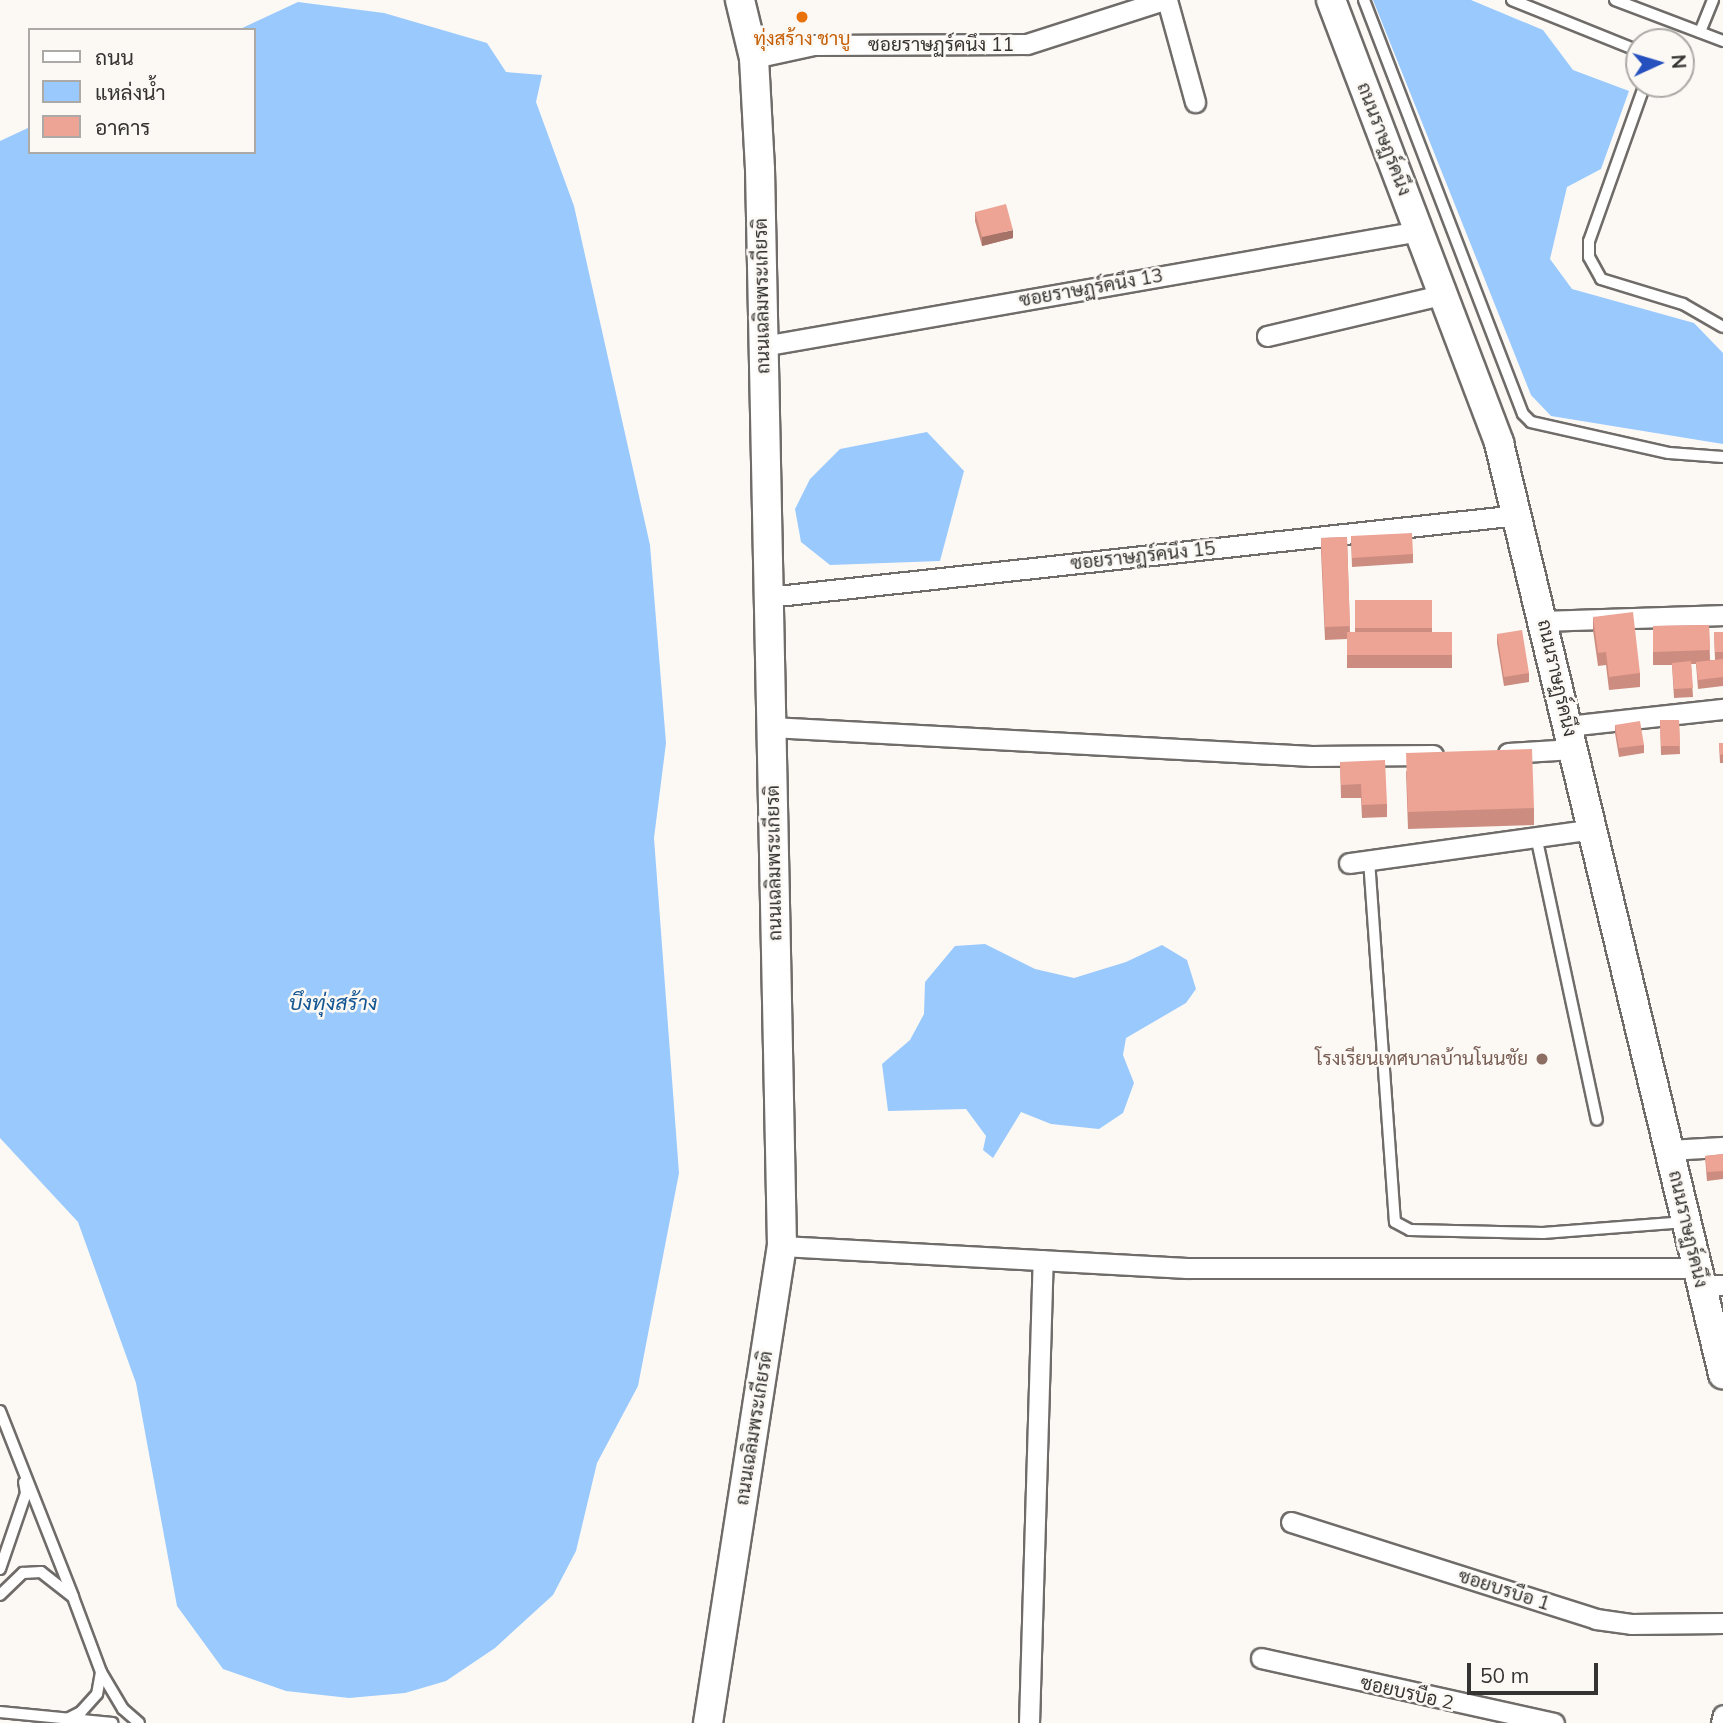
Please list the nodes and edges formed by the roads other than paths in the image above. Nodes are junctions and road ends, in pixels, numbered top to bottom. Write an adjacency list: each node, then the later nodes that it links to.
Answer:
1 (740, 0): 11 (street, ถนนเฉลิมพระเกียรติ)
2 (1166, 0): 11 (street, ซอยราษฏร์คนึง 11); 13 (street)
3 (1331, 0): 14 (street, ถนนราษฏร์คนึง)
4 (1364, 0): 19 (lane)
5 (1512, 0): 10 (lane)
6 (1615, 0): 8 (lane)
7 (1713, 0): 8 (lane)
8 (1700, 32): 9 (lane)
9 (1723, 41)
10 (1625, 45)
11 (754, 58): 18 (street, ถนนเฉลิมพระเกียรติ)
12 (1640, 98): 16 (lane)
13 (1195, 102)
14 (1420, 230): 15 (street, ถนนราษฏร์คนึง); 18 (street, ซอยราษฏร์คนึง 13)
15 (1444, 294): 17 (street); 20 (street, ถนนราษฏร์คนึง)
16 (1723, 327)
17 (1267, 336)
18 (763, 346): 21 (street, ถนนเฉลิมพระเกียรติ)
19 (1723, 457)
20 (1518, 515): 21 (street, ซอยราษฏร์คนึง 15); 23 (street, ถนนราษฏร์คนึง)
21 (768, 597): 25 (street, ถนนเฉลิมพระเกียรติ)
22 (1723, 615): 23 (street)
23 (1543, 621): 26 (street, ถนนราษฏร์คนึง)
24 (1723, 709): 26 (street)
25 (771, 727): 28 (street); 37 (street, ถนนเฉลิมพระเกียรติ)
26 (1571, 738): 27 (street); 29 (street, ถนนราษฏร์คนึง)
27 (1484, 754)
28 (1458, 755)
29 (1592, 829): 30 (street); 35 (street, ถนนราษฏร์คนึง)
30 (1536, 836): 31 (street); 33 (lane)
31 (1369, 859): 32 (street); 36 (lane)
32 (1349, 863)
33 (1597, 1120)
34 (1723, 1147): 35 (street)
35 (1669, 1150): 36 (street, ถนนราษฏร์คนึง)
36 (1687, 1222): 39 (street, ถนนราษฏร์คนึง)
37 (782, 1246): 38 (street); 55 (street, ถนนเฉลิมพระเกียรติ)
38 (1043, 1260): 39 (street); 56 (street)
39 (1707, 1279): 40 (street, ถนนราษฏร์คนึง)
40 (1723, 1374)
41 (0, 1411): 42 (lane)
42 (21, 1464): 44 (lane); 46 (lane)
43 (1291, 1522): 47 (street, ซอยบรบือ 1)
44 (0, 1569)
45 (0, 1595): 46 (lane)
46 (73, 1597): 49 (lane)
47 (1723, 1623)
48 (1261, 1658): 57 (street, ซอยบรบือ 2)
49 (101, 1672): 52 (lane); 54 (lane)
50 (0, 1710): 52 (lane)
51 (1723, 1715): 58 (street)
52 (68, 1719): 53 (lane)
53 (112, 1723)
54 (139, 1723)
55 (708, 1723)
56 (1028, 1723)
57 (1554, 1723)
58 (1721, 1723)

